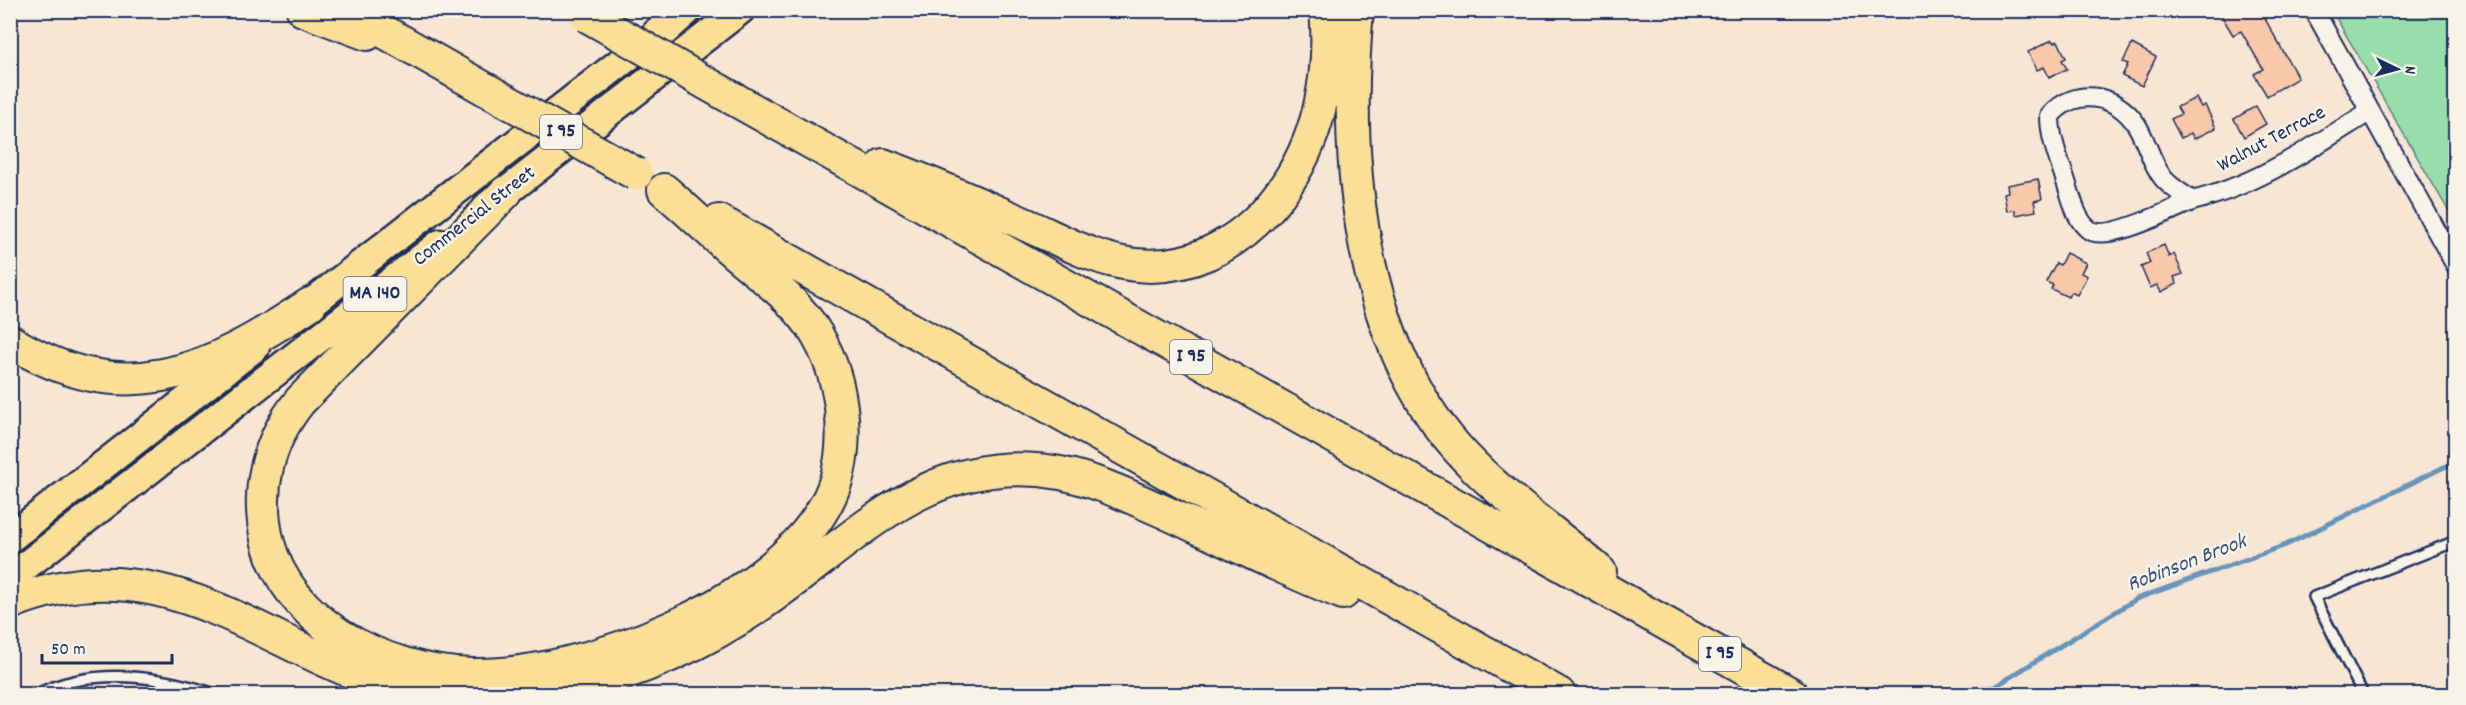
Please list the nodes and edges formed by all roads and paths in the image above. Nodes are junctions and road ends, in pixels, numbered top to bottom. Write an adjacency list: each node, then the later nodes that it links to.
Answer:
1 (303, 10): 10 (highway)
2 (346, 10): 10 (highway, I 95)
3 (685, 10): 9 (highway)
4 (740, 10): 14 (highway, Commercial Street / MA 140)
5 (1326, 10): 12 (highway)
6 (1357, 10): 23 (highway)
7 (2314, 10): 11 (street)
8 (582, 13): 12 (highway, I 95, bridge)
9 (659, 33): 17 (highway, Commercial Street / MA 140)
10 (428, 57): 13 (highway, I 95, bridge)
11 (2369, 112): 15 (street, Walnut Terrace); 16 (street)
12 (789, 130): 23 (highway, I 95)
13 (664, 190): 14 (highway); 24 (highway, I 95)
14 (506, 192): 21 (highway, Commercial Street / MA 140)
15 (2192, 201): 15 (street, Walnut Terrace)
16 (2456, 266)
17 (310, 304): 18 (highway); 19 (highway, Commercial Street / MA 140)
18 (10, 341)
19 (10, 538)
20 (2456, 541): 31 (lane)
21 (10, 578)
22 (10, 603): 27 (highway)
23 (1648, 614): 30 (highway, I 95)
24 (1457, 637): 28 (highway); 29 (highway, I 95)
25 (37, 694): 26 (lane)
26 (215, 694)
27 (424, 694)
28 (540, 694)
29 (1559, 694)
30 (1791, 694)
31 (2363, 694)

